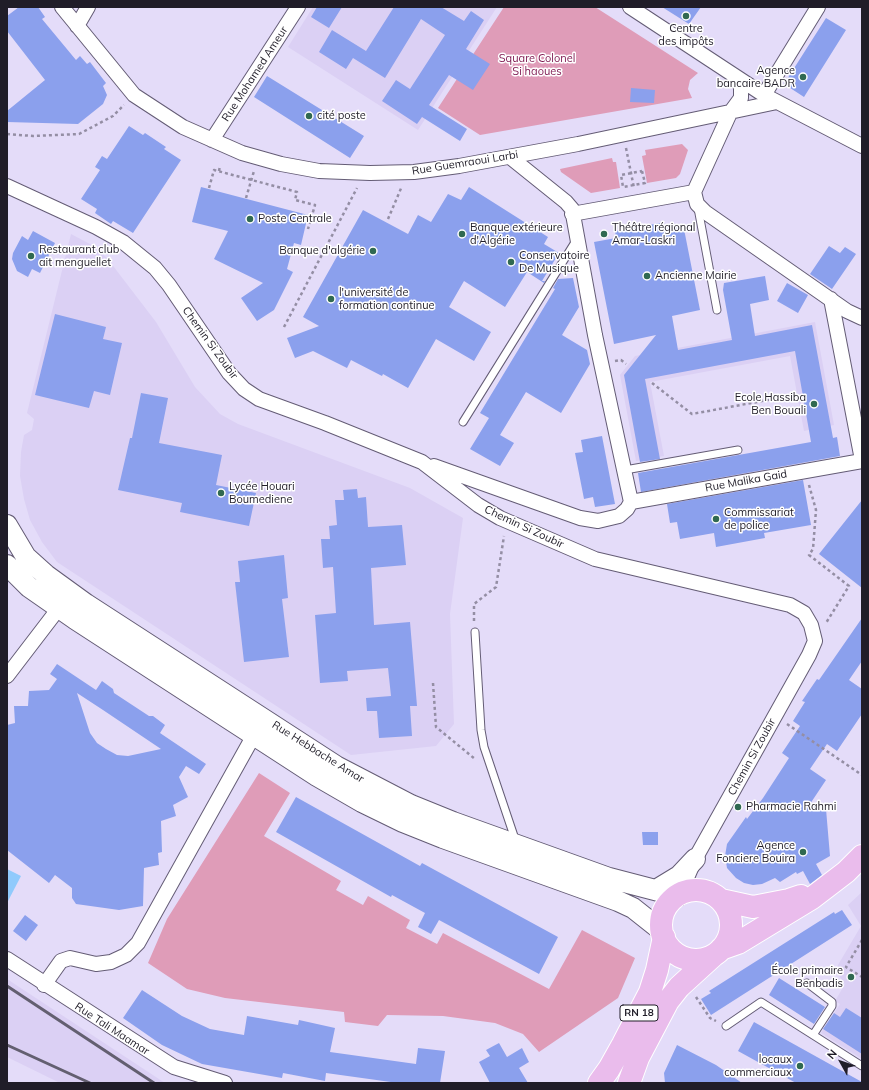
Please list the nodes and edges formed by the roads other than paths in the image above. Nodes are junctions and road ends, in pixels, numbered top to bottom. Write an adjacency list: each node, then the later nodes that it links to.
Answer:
1 (62, 7): 6 (street, Rue Guemraoui Larbi)
2 (88, 7): 6 (street)
3 (298, 7): 11 (street, Rue Mohamed Ameur)
4 (630, 7): 7 (street)
5 (818, 7): 8 (street)
6 (77, 26): 11 (street, Rue Guemraoui Larbi)
7 (732, 74): 8 (street); 10 (street)
8 (764, 95): 9 (street)
9 (777, 102): 10 (street, Rue Guemraoui Larbi); 12 (street)
10 (730, 113): 13 (street, Rue Guemraoui Larbi); 15 (street)
11 (212, 140): 13 (street, Rue Guemraoui Larbi)
12 (862, 146)
13 (510, 157): 16 (street)
14 (7, 186): 24 (street, Chemin Si Zoubir)
15 (695, 198): 16 (street); 18 (street); 19 (lane)
16 (572, 214): 17 (street)
17 (577, 238): 21 (lane); 25 (street)
18 (831, 299): 20 (street); 23 (street)
19 (717, 310)
20 (862, 318)
21 (463, 422)
22 (738, 450): 25 (lane)
23 (862, 460): 26 (street, Rue Malika Gaid)
24 (422, 462): 26 (street); 35 (street, Chemin Si Zoubir)
25 (625, 470): 26 (street)
26 (631, 499)
27 (7, 525): 33 (main road, Rue Hebbache Amar)
28 (7, 565): 29 (main road, Rue Hebbache Amar)
29 (59, 608): 31 (street); 32 (main road, Rue Hebbache Amar)
30 (475, 632): 33 (lane)
31 (7, 676)
32 (254, 735): 33 (main road, Rue Hebbache Amar); 44 (street)
33 (515, 854): 37 (main road, Rue Hebbache Amar); 40 (main road, Rue Hebbache Amar)
34 (862, 856): 36 (main road, RN 18)
35 (695, 859): 37 (main road); 38 (street, Chemin Si Zoubir)
36 (830, 884): 39 (main road, RN 18); 41 (main road, RN 18)
37 (656, 890): 38 (main road, Rue Hebbache Amar)
38 (679, 895): 39 (main road); 40 (main road)
39 (721, 900): 41 (main road)
40 (663, 934): 41 (main road); 49 (main road, RN 18)
41 (717, 952): 47 (main road, RN 18)
42 (7, 959): 44 (street, Rue Tali Maamar)
43 (807, 983): 46 (lane)
44 (44, 985): 50 (street, Rue Tali Maamar)
45 (726, 1026): 46 (lane)
46 (813, 1035): 48 (lane)
47 (649, 1036): 52 (main road, RN 18); 53 (main road)
48 (862, 1066)
49 (604, 1076): 51 (main road)
50 (225, 1083)
51 (592, 1083)
52 (629, 1083)
53 (643, 1083)

